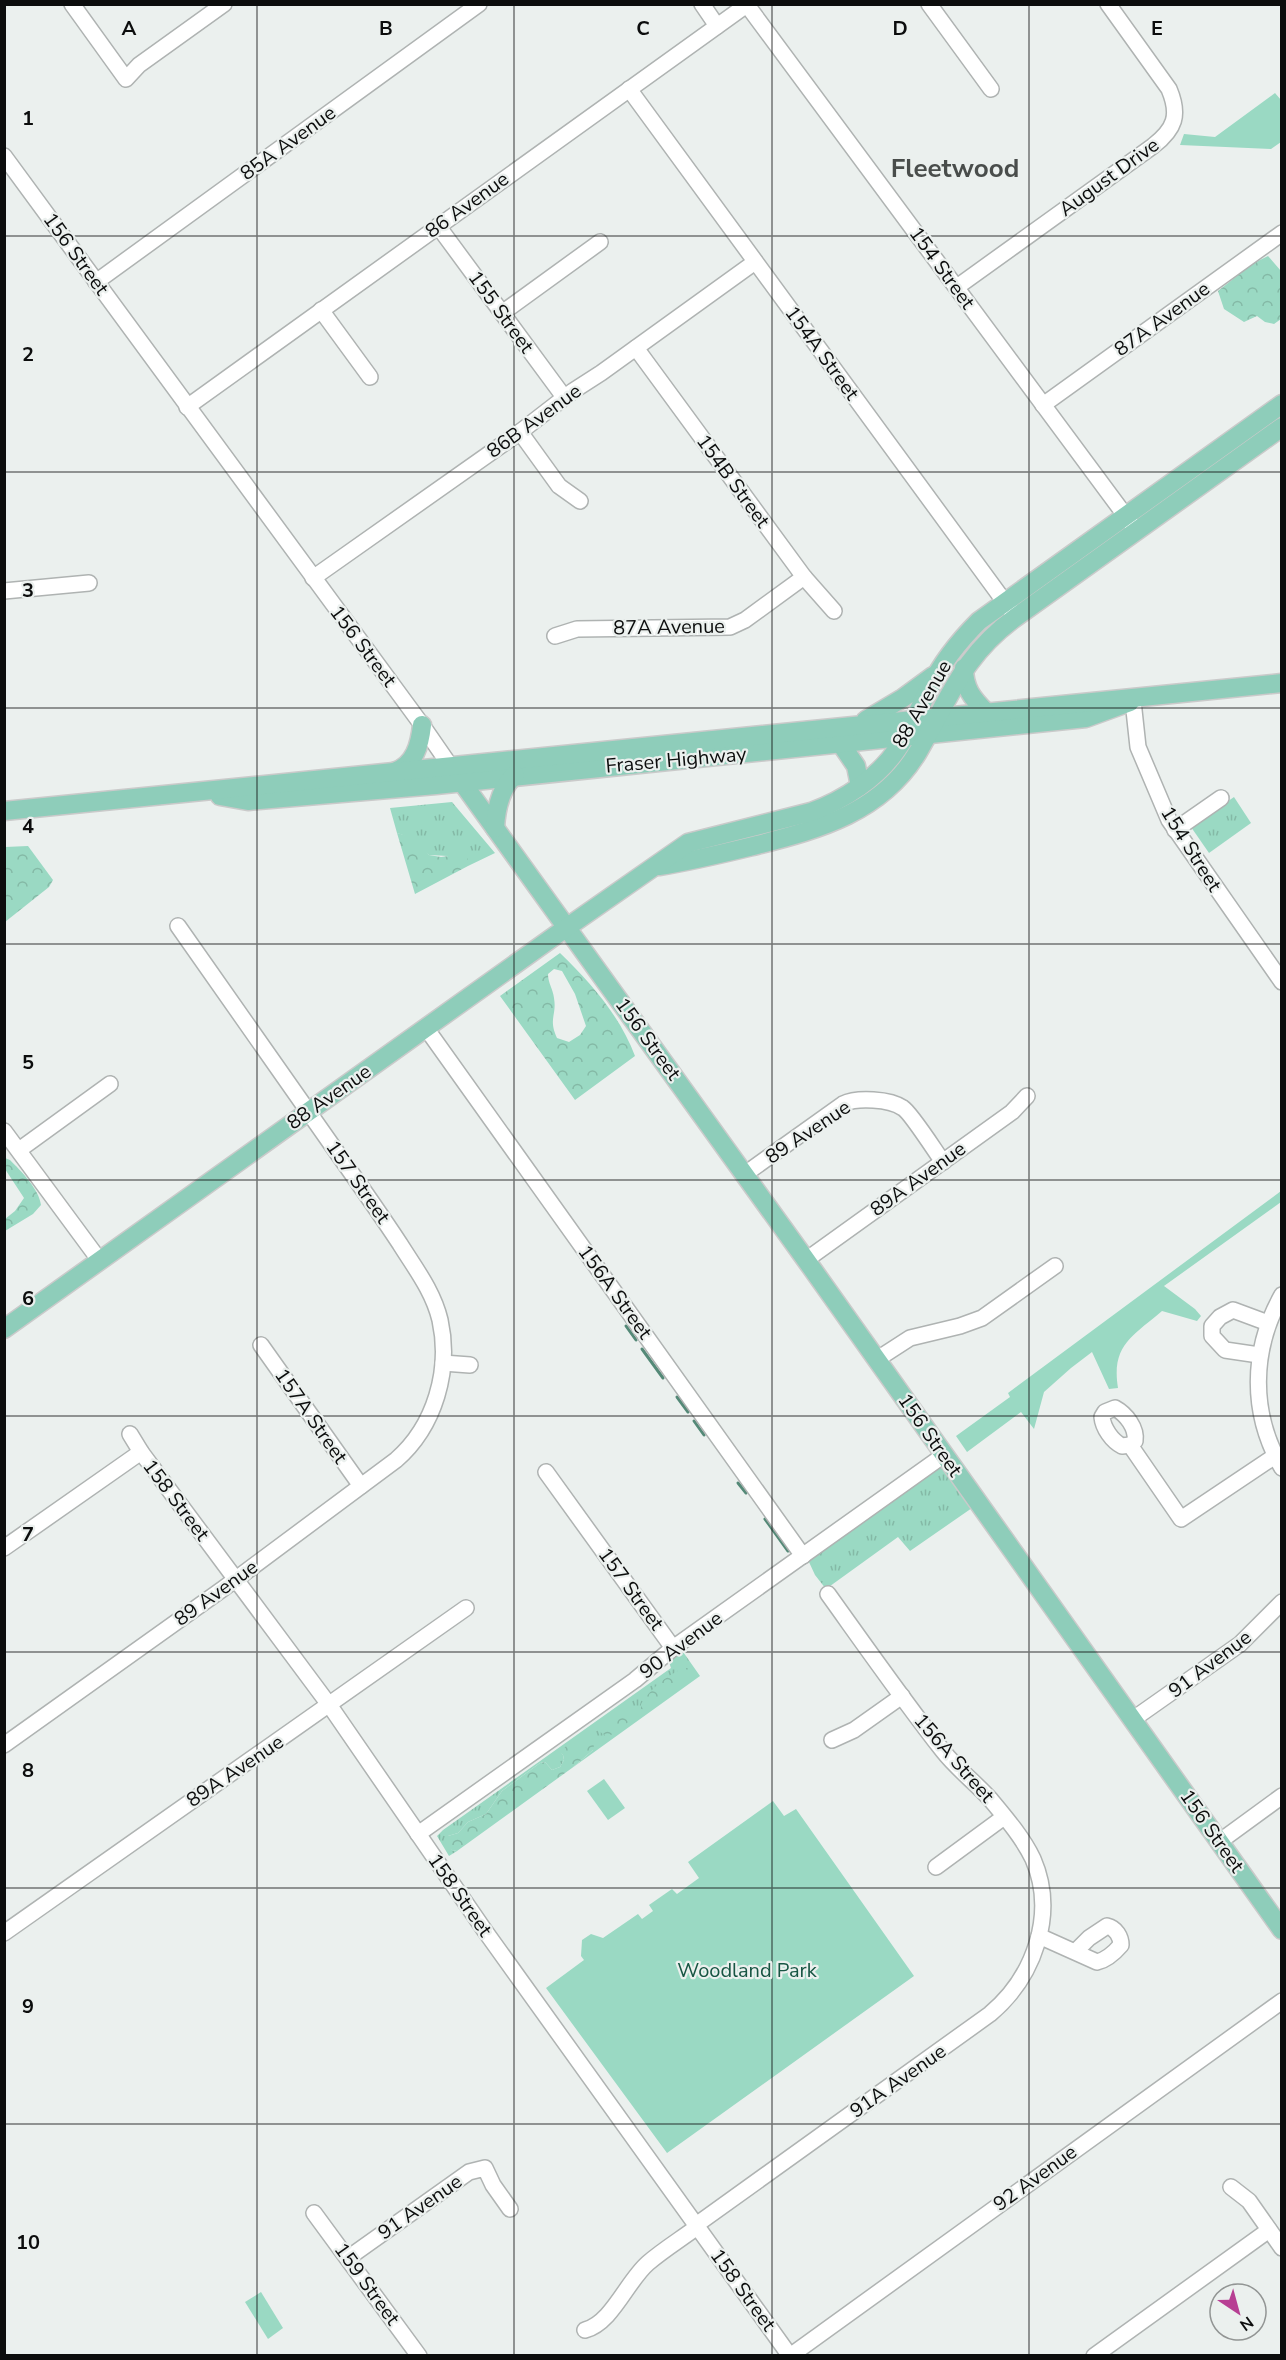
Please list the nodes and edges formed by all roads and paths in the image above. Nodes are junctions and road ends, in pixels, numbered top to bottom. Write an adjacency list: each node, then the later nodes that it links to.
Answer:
1 (72, 4): 2 (street)
2 (224, 4)
3 (479, 4): 16 (street, 85A Avenue)
4 (702, 4): 8 (street)
5 (929, 4): 10 (street)
6 (1108, 4): 17 (street, August Drive)
7 (748, 5): 8 (street, 86 Avenue); 17 (street, 154 Street)
8 (717, 26): 9 (street, 86 Avenue)
9 (629, 89): 12 (street, 86 Avenue); 15 (street, 154A Street)
10 (991, 89)
11 (4, 156): 16 (street, 156 Street)
12 (438, 226): 18 (street, 86 Avenue); 19 (street, 155 Street)
13 (1281, 233): 24 (street, 87A Avenue)
14 (600, 242): 19 (street)
15 (755, 262): 20 (street, 86B Avenue); 35 (street, 154A Street)
16 (96, 282): 25 (street, 156 Street)
17 (957, 287): 24 (street, 154 Street)
18 (321, 310): 21 (street); 25 (street, 86 Avenue)
19 (502, 313): 22 (street, 155 Street)
20 (636, 348): 22 (street, 86B Avenue); 32 (street, 154B Street)
21 (370, 377)
22 (564, 397): 27 (street, 86B Avenue)
23 (1281, 404): 29 (main road, 88 Avenue)
24 (1043, 405): 29 (street, 154 Street)
25 (187, 407): 31 (street, 156 Street)
26 (1281, 427): 30 (main road, 88 Avenue)
27 (520, 432): 28 (street); 31 (street, 86B Avenue)
28 (580, 501)
29 (1125, 516): 30 (street, 154 Street); 35 (main road, 88 Avenue)
30 (1137, 531): 37 (main road, 88 Avenue)
31 (313, 578): 47 (street, 156 Street)
32 (804, 578): 36 (street, 154B Street); 38 (street, 87A Avenue)
33 (88, 583): 34 (street)
34 (4, 591)
35 (1005, 602): 37 (street, 154A Street); 40 (main road, 88 Avenue)
36 (834, 610)
37 (1016, 617): 39 (main road, 88 Avenue)
38 (555, 636)
39 (964, 668): 43 (main road); 44 (main road, 88 Avenue)
40 (937, 673): 45 (main road, 88 Avenue); 46 (main road)
41 (1281, 683): 42 (main road, Fraser Highway)
42 (1141, 698): 43 (main road, Fraser Highway); 48 (main road, Fraser Highway); 59 (street, 154 Street)
43 (986, 712): 44 (main road, Fraser Highway)
44 (936, 716): 45 (main road, Fraser Highway); 48 (main road, 88 Avenue)
45 (915, 718): 46 (main road, Fraser Highway); 49 (main road, 88 Avenue)
46 (859, 724): 52 (main road, Fraser Highway)
47 (422, 725): 51 (main road); 52 (street, 156 Street)
48 (927, 735): 49 (main road, Fraser Highway); 60 (main road, 88 Avenue)
49 (906, 737): 50 (main road, Fraser Highway); 54 (main road, 88 Avenue)
50 (841, 744): 53 (main road, Fraser Highway); 54 (main road)
51 (390, 773): 52 (main road, Fraser Highway); 55 (main road, Fraser Highway)
52 (456, 774): 53 (main road, Fraser Highway); 55 (main road, Fraser Highway); 58 (main road, 156 Street)
53 (515, 776): 58 (main road)
54 (860, 786): 60 (main road, 88 Avenue)
55 (198, 792): 57 (main road, Fraser Highway)
56 (1221, 798): 59 (street)
57 (4, 811)
58 (495, 828): 62 (main road, 156 Street)
59 (1175, 830): 63 (street, 154 Street)
60 (654, 867): 62 (main road, 88 Avenue)
61 (178, 926): 67 (street, 157 Street)
62 (568, 926): 64 (main road, 88 Avenue); 71 (main road, 156 Street)
63 (1281, 982)
64 (426, 1028): 67 (main road, 88 Avenue); 92 (street, 156A Street)
65 (110, 1084): 69 (street)
66 (1027, 1096): 70 (street, 89A Avenue)
67 (309, 1112): 73 (main road, 88 Avenue); 81 (street, 157 Street)
68 (4, 1131): 69 (street)
69 (19, 1150): 73 (street)
70 (943, 1162): 71 (street, 89 Avenue); 72 (street, 89A Avenue)
71 (745, 1174): 72 (main road, 156 Street)
72 (806, 1260): 80 (main road, 156 Street)
73 (100, 1261): 77 (main road, 88 Avenue)
74 (1055, 1266): 80 (street)
75 (1281, 1295): 76 (street)
76 (1268, 1323): 79 (street); 79 (street)
77 (4, 1329)
78 (261, 1345): 90 (street, 157A Street)
79 (1259, 1355): 88 (street)
80 (876, 1360): 87 (main road, 156 Street)
81 (443, 1363): 82 (street); 83 (street, 157 Street)
82 (470, 1365)
83 (420, 1432): 90 (street, 89 Avenue)
84 (130, 1434): 86 (street, 158 Street)
85 (1130, 1445): 88 (street)
86 (141, 1452): 91 (street); 93 (street, 158 Street)
87 (944, 1455): 92 (street, 90 Avenue); 100 (main road, 156 Street)
88 (1278, 1462)
89 (546, 1472): 97 (street, 157 Street)
90 (361, 1486): 93 (street, 89 Avenue)
91 (4, 1548)
92 (803, 1556): 97 (street, 90 Avenue)
93 (236, 1580): 99 (street, 158 Street); 102 (street, 89 Avenue)
94 (828, 1594): 98 (street, 156A Street)
95 (1281, 1602): 100 (street, 91 Avenue)
96 (466, 1608): 99 (street, 89A Avenue)
97 (673, 1648): 105 (street, 90 Avenue)
98 (902, 1696): 101 (street); 104 (street, 156A Street)
99 (330, 1706): 105 (street, 158 Street); 109 (street, 89A Avenue)
100 (1132, 1720): 106 (main road, 156 Street)
101 (832, 1740)
102 (4, 1745)
103 (1281, 1796): 106 (street)
104 (1004, 1817): 107 (street); 110 (street, 156A Street)
105 (418, 1834): 116 (street, 158 Street)
106 (1219, 1842): 108 (main road, 156 Street)
107 (936, 1867)
108 (1281, 1930)
109 (4, 1933)
110 (1039, 1936): 111 (street); 116 (street, 91A Avenue)
111 (1076, 1951)
112 (1281, 2001): 122 (street, 92 Avenue)
113 (1231, 2187): 117 (street)
114 (510, 2209): 119 (street, 91 Avenue)
115 (314, 2213): 119 (street, 159 Street)
116 (696, 2226): 120 (street, 91A Avenue); 122 (street, 158 Street)
117 (1269, 2230): 118 (street); 123 (street)
118 (1281, 2248)
119 (348, 2258): 121 (street, 159 Street)
120 (585, 2330)
121 (419, 2355)
122 (790, 2355)
123 (1094, 2355)

